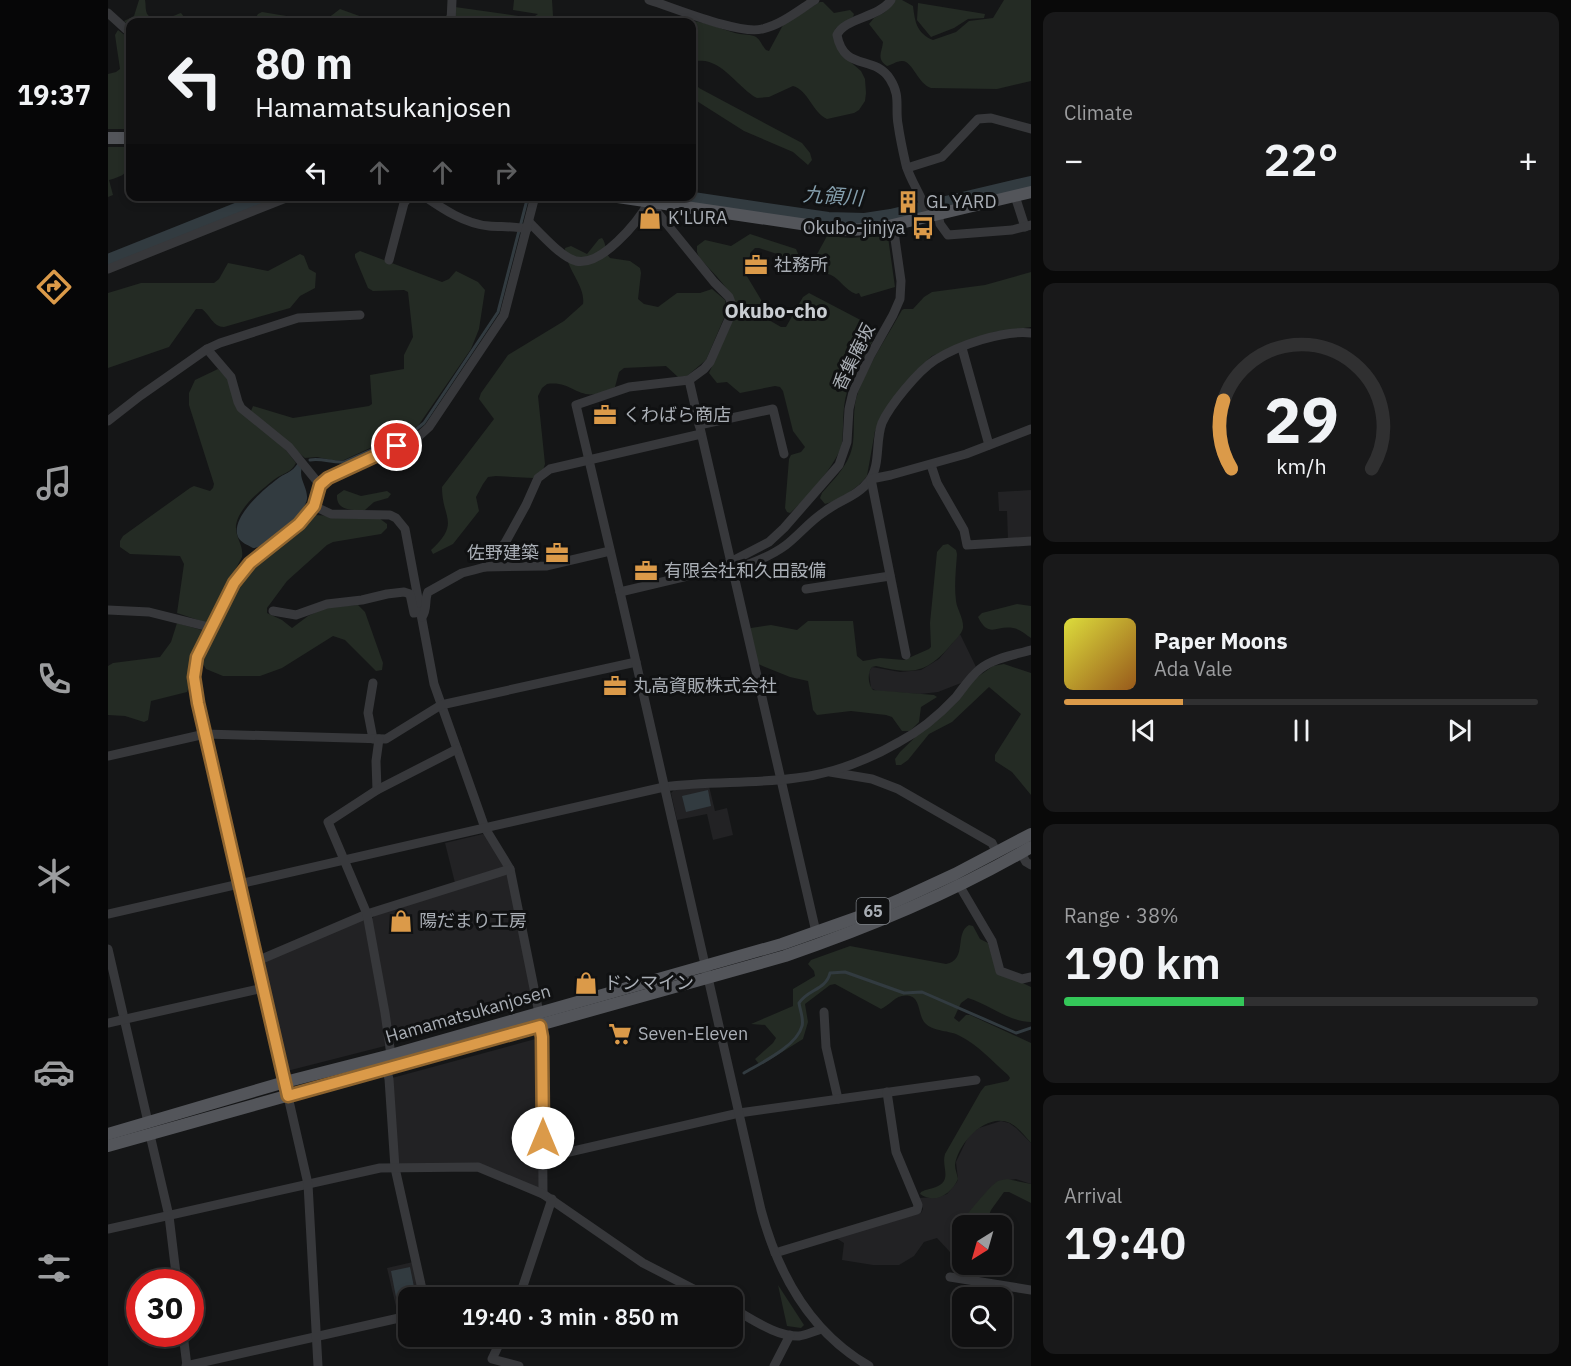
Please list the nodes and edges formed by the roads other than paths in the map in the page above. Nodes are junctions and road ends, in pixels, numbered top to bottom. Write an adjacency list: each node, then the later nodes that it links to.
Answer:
1 (452, 0): 6 (street)
2 (649, 0): 3 (street)
3 (815, 0)
4 (891, 0): 11 (street)
5 (108, 13): 7 (street)
6 (450, 18)
7 (126, 29)
8 (1031, 130): 11 (street)
9 (108, 138): 10 (main road)
10 (126, 138)
11 (907, 168): 20 (street)
12 (1031, 192): 13 (main road)
13 (1015, 196): 20 (main road); 23 (street)
14 (278, 201): 25 (street)
15 (406, 201): 24 (street)
16 (432, 201): 22 (street)
17 (533, 201): 22 (street)
18 (643, 201): 19 (main road)
19 (649, 202): 21 (main road); 22 (street); 30 (street)
20 (930, 213): 21 (main road); 23 (street)
21 (893, 225): 43 (street, 香集庵坂)
22 (524, 226): 39 (street)
23 (1028, 226)
24 (389, 260)
25 (108, 269)
26 (360, 315): 29 (street)
27 (1031, 333): 28 (street)
28 (962, 348): 34 (street); 38 (street)
29 (207, 349): 31 (street); 39 (street)
30 (688, 380): 33 (street); 36 (street)
31 (108, 421)
32 (1031, 429): 34 (street)
33 (700, 430): 35 (street); 36 (street); 43 (street)
34 (989, 445): 37 (street)
35 (784, 454)
36 (589, 460): 42 (street); 44 (street)
37 (930, 465): 38 (street); 41 (street)
38 (871, 478): 43 (street); 45 (street)
39 (320, 485): 40 (street)
40 (314, 506): 50 (street); 51 (street)
41 (1031, 541)
42 (610, 551): 44 (street); 47 (street)
43 (731, 566): 47 (street); 62 (street)
44 (485, 567): 50 (street)
45 (890, 576): 46 (street); 53 (street)
46 (806, 589)
47 (620, 592): 54 (street)
48 (108, 610): 51 (street)
49 (273, 611): 50 (street)
50 (421, 615): 56 (street)
51 (213, 628): 57 (street)
52 (1031, 650): 61 (street)
53 (906, 655)
54 (636, 662): 56 (street); 63 (street)
55 (373, 683): 58 (street)
56 (441, 705): 58 (street); 59 (street)
57 (205, 734): 58 (street); 60 (street); 72 (street)
58 (376, 739): 64 (street)
59 (457, 749): 64 (street); 65 (street)
60 (108, 756)
61 (830, 772): 62 (street); 68 (street)
62 (780, 780): 63 (street); 76 (street)
63 (664, 787): 65 (street); 79 (street)
64 (377, 790): 69 (street)
65 (485, 828): 69 (street); 71 (street)
66 (1031, 834): 68 (main road, Hamamatsukanjosen / 65)
67 (1026, 850): 70 (street); 73 (main road, Hamamatsukanjosen / 65)
68 (997, 853): 76 (main road, Hamamatsukanjosen / 65)
69 (345, 860): 72 (street); 75 (street)
70 (1031, 865)
71 (510, 869): 75 (street); 83 (street)
72 (239, 884): 74 (street); 78 (street)
73 (959, 885): 79 (main road, Hamamatsukanjosen / 65); 80 (street)
74 (108, 914)
75 (367, 914): 78 (street); 87 (street)
76 (816, 933): 79 (main road, Hamamatsukanjosen / 65)
77 (108, 949): 84 (street)
78 (257, 961): 81 (street)
79 (707, 972): 83 (main road, Hamamatsukanjosen / 65); 86 (main road, Hamamatsukanjosen / 65); 94 (street)
80 (1031, 977)
81 (263, 988): 84 (street); 90 (street)
82 (824, 1012): 93 (street)
83 (539, 1013): 87 (main road, Hamamatsukanjosen / 65)
84 (124, 1019): 85 (street); 95 (street)
85 (108, 1023)
86 (540, 1026): 88 (main road, Hamamatsukanjosen / 65); 98 (street)
87 (391, 1055): 90 (main road, Hamamatsukanjosen / 65)
88 (386, 1069): 92 (main road, Hamamatsukanjosen / 65); 99 (street)
89 (976, 1080): 91 (street)
90 (285, 1082): 92 (street); 95 (main road, Hamamatsukanjosen / 65)
91 (887, 1092): 93 (street); 104 (street)
92 (288, 1096): 95 (main road, Hamamatsukanjosen / 65); 100 (street)
93 (838, 1099): 94 (street)
94 (739, 1113): 98 (street); 104 (street)
95 (149, 1128): 96 (main road, Hamamatsukanjosen / 65); 97 (main road, Hamamatsukanjosen / 65); 102 (street)
96 (108, 1134)
97 (108, 1146)
98 (543, 1158): 101 (street)
99 (395, 1168): 100 (street); 101 (street); 107 (street)
100 (308, 1184): 102 (street); 115 (street)
101 (547, 1197): 108 (street); 109 (street)
102 (169, 1216): 103 (street); 105 (street)
103 (108, 1229)
104 (775, 1253): 113 (street)
105 (175, 1269)
106 (950, 1277): 110 (street)
107 (422, 1287)
108 (522, 1287)
109 (690, 1287)
110 (1031, 1290)
111 (743, 1314): 114 (street)
112 (398, 1318): 115 (street)
113 (822, 1329): 114 (street); 122 (street)
114 (790, 1335): 121 (street)
115 (317, 1336): 118 (street); 119 (street)
116 (185, 1347): 118 (street)
117 (497, 1347): 120 (street)
118 (187, 1366)
119 (318, 1366)
120 (519, 1366)
121 (774, 1366)
122 (869, 1366)

